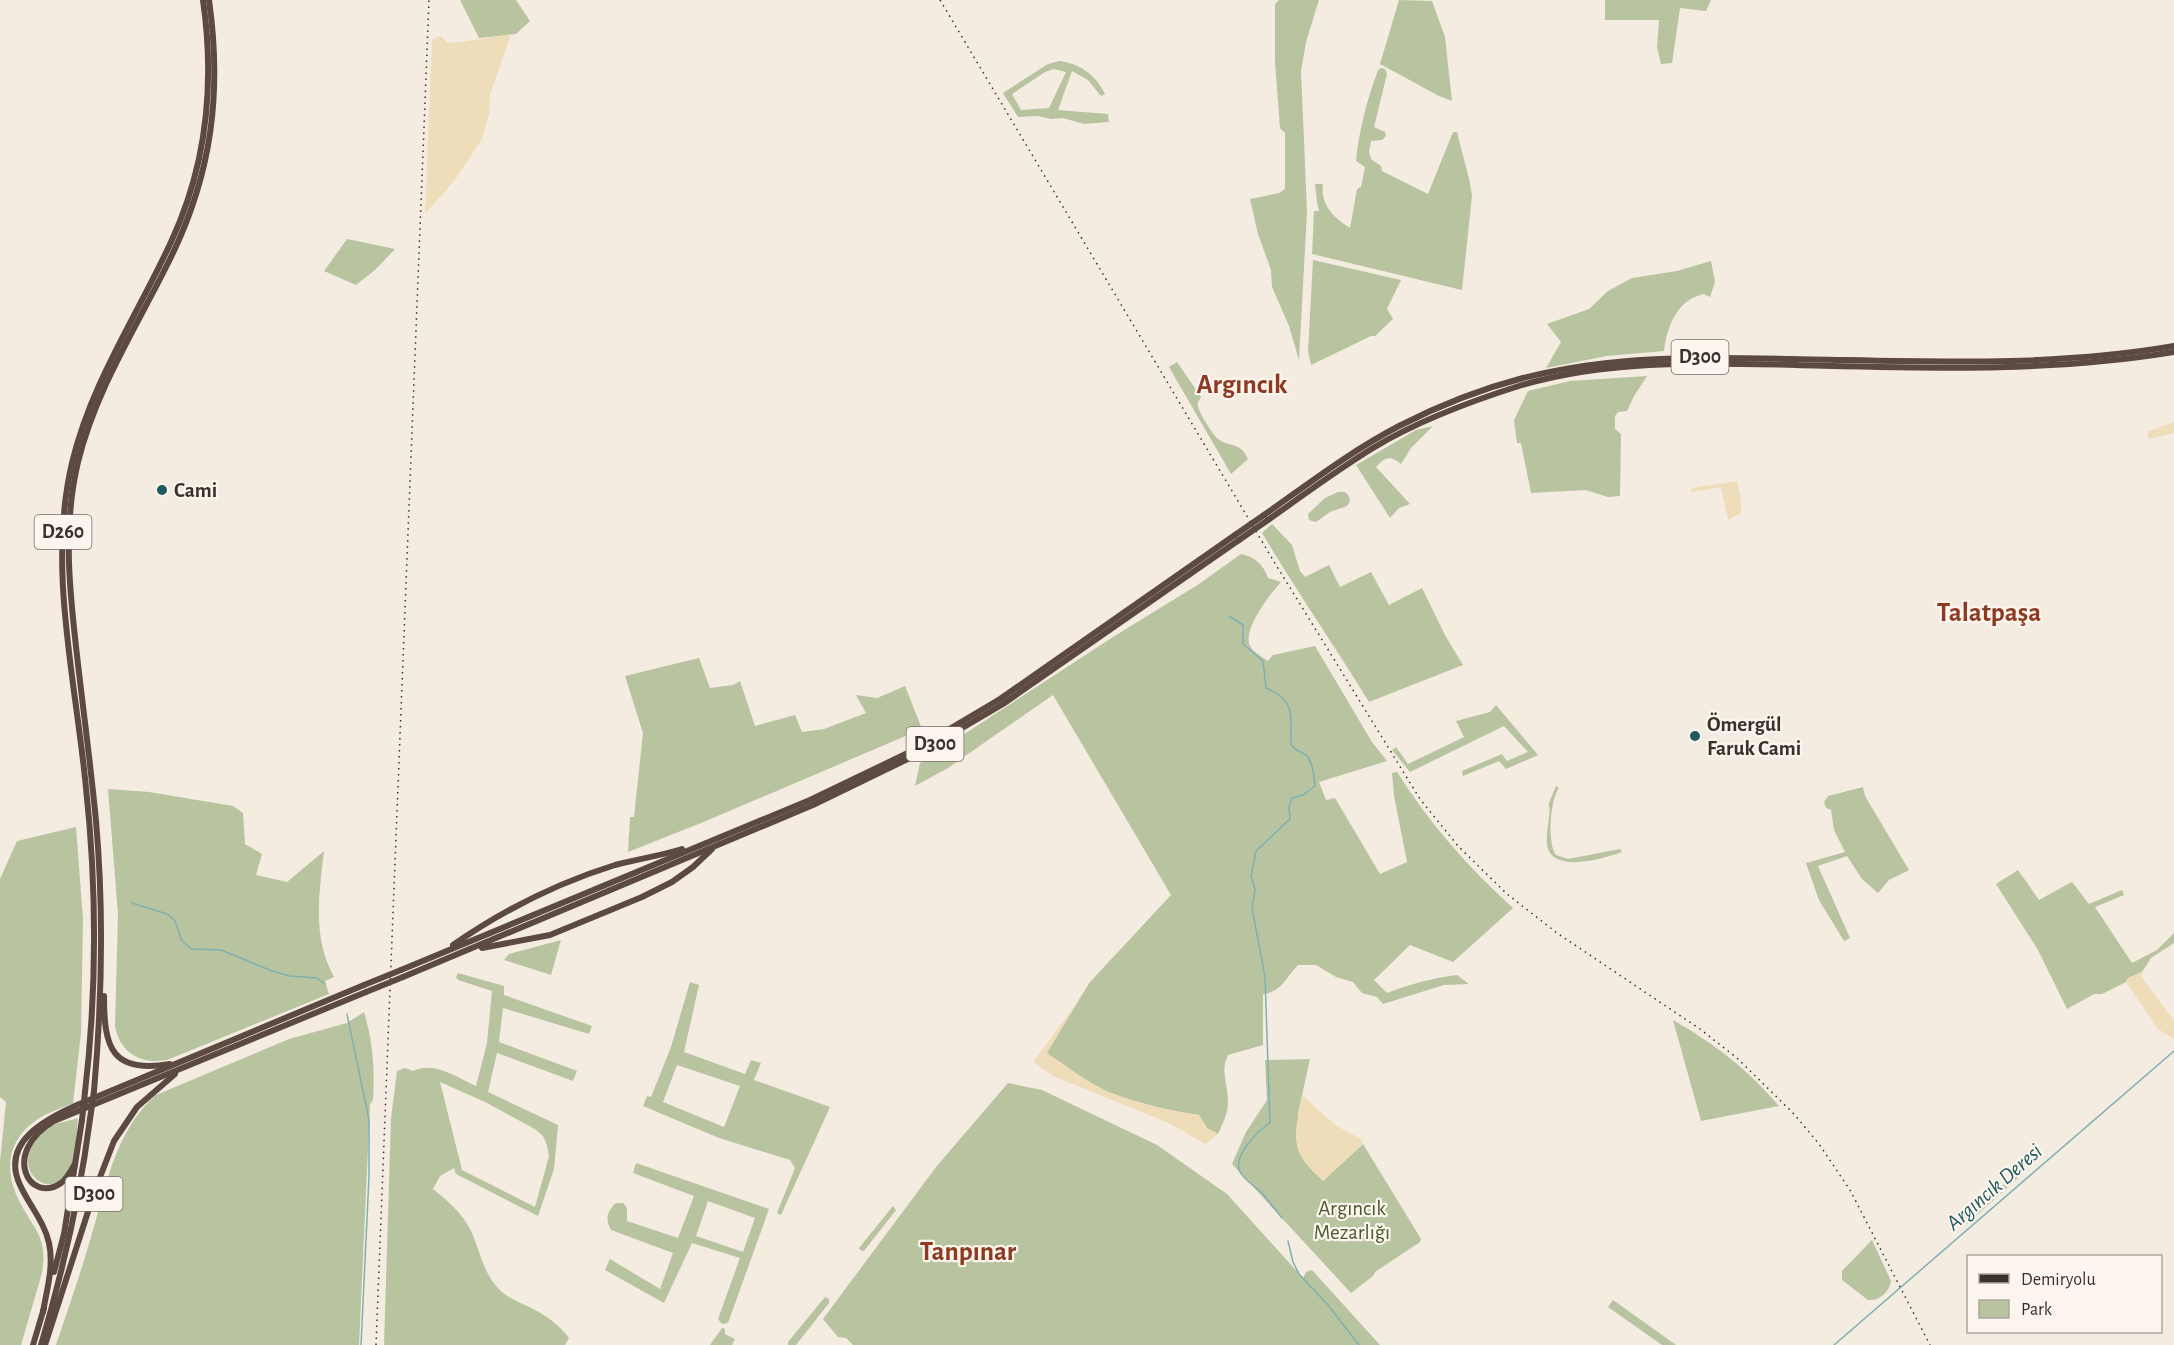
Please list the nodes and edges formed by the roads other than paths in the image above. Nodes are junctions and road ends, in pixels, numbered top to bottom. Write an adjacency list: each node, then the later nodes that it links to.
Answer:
1 (203, 0): 13 (highway, D260, bridge)
2 (209, 0): 8 (highway, D260)
3 (2174, 346): 5 (highway, D300)
4 (2174, 352): 5 (highway, D300)
5 (1266, 518): 6 (highway, D300, bridge)
6 (711, 844): 7 (highway, D300); 9 (highway); 10 (highway)
7 (571, 903): 9 (highway, D300); 10 (highway, D300)
8 (101, 937): 12 (highway); 16 (highway, D260, bridge)
9 (443, 952): 11 (highway, D300)
10 (455, 956): 11 (highway, D300)
11 (402, 973): 12 (highway, D300, bridge)
12 (181, 1065): 13 (highway); 14 (highway, D300); 16 (highway, D300)
13 (75, 1164): 14 (highway, D260)
14 (43, 1312): 15 (highway, D300)
15 (33, 1345)
16 (43, 1345)

